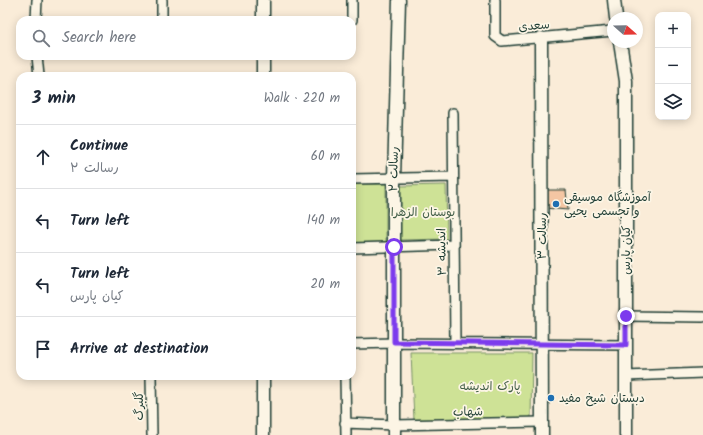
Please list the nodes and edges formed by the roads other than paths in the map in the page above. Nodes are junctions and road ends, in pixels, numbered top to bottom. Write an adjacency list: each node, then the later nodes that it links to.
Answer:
1 (37, 0): 9 (street)
2 (162, 0): 10 (street)
3 (263, 0): 11 (street)
4 (352, 0): 12 (street)
5 (399, 0): 21 (street, رسالت ۲)
6 (495, 0): 14 (street, سعدی)
7 (614, 0): 8 (street)
8 (615, 12)
9 (36, 16)
10 (162, 16)
11 (263, 16)
12 (352, 16)
13 (607, 32): 14 (street, سعدی)
14 (541, 38): 32 (street, رسالت ۳)
15 (621, 48): 27 (street, کیان پارس)
16 (37, 60): 18 (street)
17 (263, 60): 19 (street)
18 (39, 72)
19 (263, 72)
20 (453, 113): 22 (street, اندیشه ۳)
21 (394, 178): 22 (street); 23 (street); 25 (street, رسالت ۲)
22 (453, 178): 24 (street, اندیشه ۳)
23 (356, 179)
24 (454, 245): 25 (street); 30 (street, اندیشه ۳)
25 (394, 247): 26 (street); 29 (street, رسالت ۲)
26 (356, 248)
27 (626, 316): 28 (street); 33 (street, کیان پارس)
28 (703, 317)
29 (394, 342): 30 (street); 31 (street); 41 (street, رسالت ۲)
30 (455, 343): 32 (street)
31 (356, 344)
32 (542, 344): 33 (street); 39 (street, رسالت ۳)
33 (626, 345): 35 (street, کیان پارس)
34 (703, 373): 35 (street)
35 (626, 376): 46 (street, کیان پارس)
36 (151, 380): 42 (street, گلبرگ)
37 (263, 380): 43 (street)
38 (344, 380): 40 (street)
39 (542, 422): 41 (street, شهاب); 45 (street, رسالت ۳)
40 (345, 423): 41 (street, شهاب); 44 (street)
41 (394, 430)
42 (152, 435)
43 (263, 435)
44 (346, 435)
45 (542, 435)
46 (626, 435)

